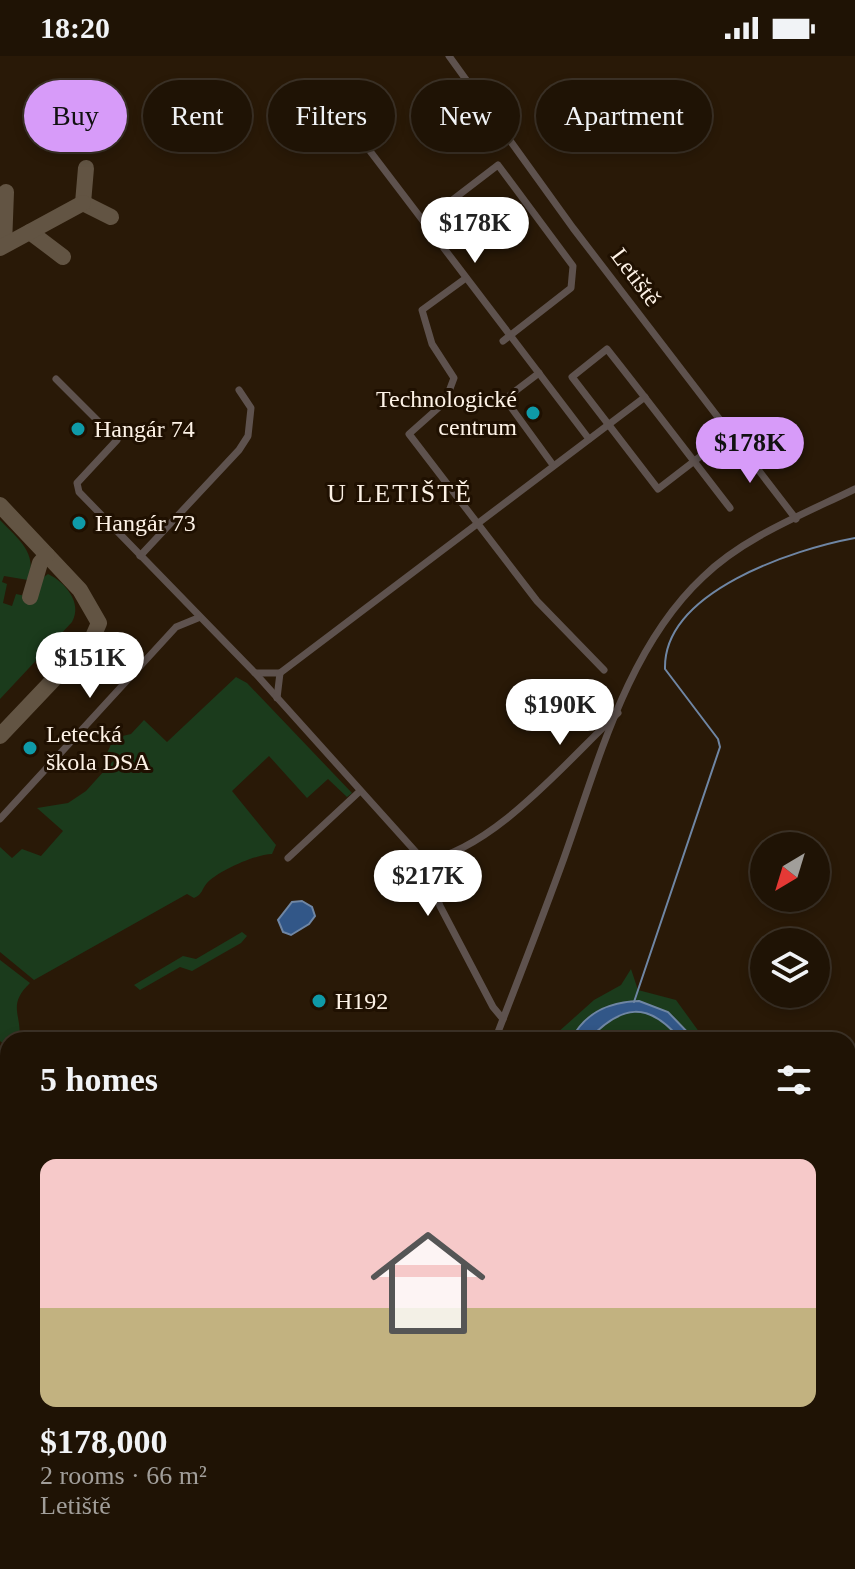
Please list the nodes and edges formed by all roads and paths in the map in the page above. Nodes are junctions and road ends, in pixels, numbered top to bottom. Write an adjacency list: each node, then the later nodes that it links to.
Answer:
1 (449, 56): 17 (street, Letiště)
2 (371, 152): 3 (street)
3 (425, 221): 4 (street); 5 (street)
4 (466, 278): 5 (street); 18 (street)
5 (507, 338): 6 (street)
6 (539, 373): 11 (street); 14 (street)
7 (56, 379): 19 (street)
8 (239, 390): 19 (street)
9 (645, 397): 10 (street); 10 (street); 13 (street)
10 (608, 425): 11 (street); 13 (street)
11 (589, 439): 14 (street)
12 (722, 439): 13 (street)
13 (694, 461): 16 (street)
14 (553, 465): 18 (street)
15 (855, 489): 17 (street)
16 (730, 508)
17 (796, 519): 25 (street)
18 (476, 523): 21 (street); 23 (street)
19 (140, 556): 20 (street)
20 (198, 618): 22 (street); 27 (street)
21 (604, 670)
22 (255, 673): 23 (street); 24 (street)
23 (280, 673): 24 (street)
24 (277, 698): 26 (street)
25 (619, 711): 29 (street); 30 (street)
26 (360, 791): 28 (street); 29 (street)
27 (0, 819)
28 (288, 858)
29 (424, 861): 30 (street)
30 (503, 1019): 31 (street)
31 (498, 1032)

